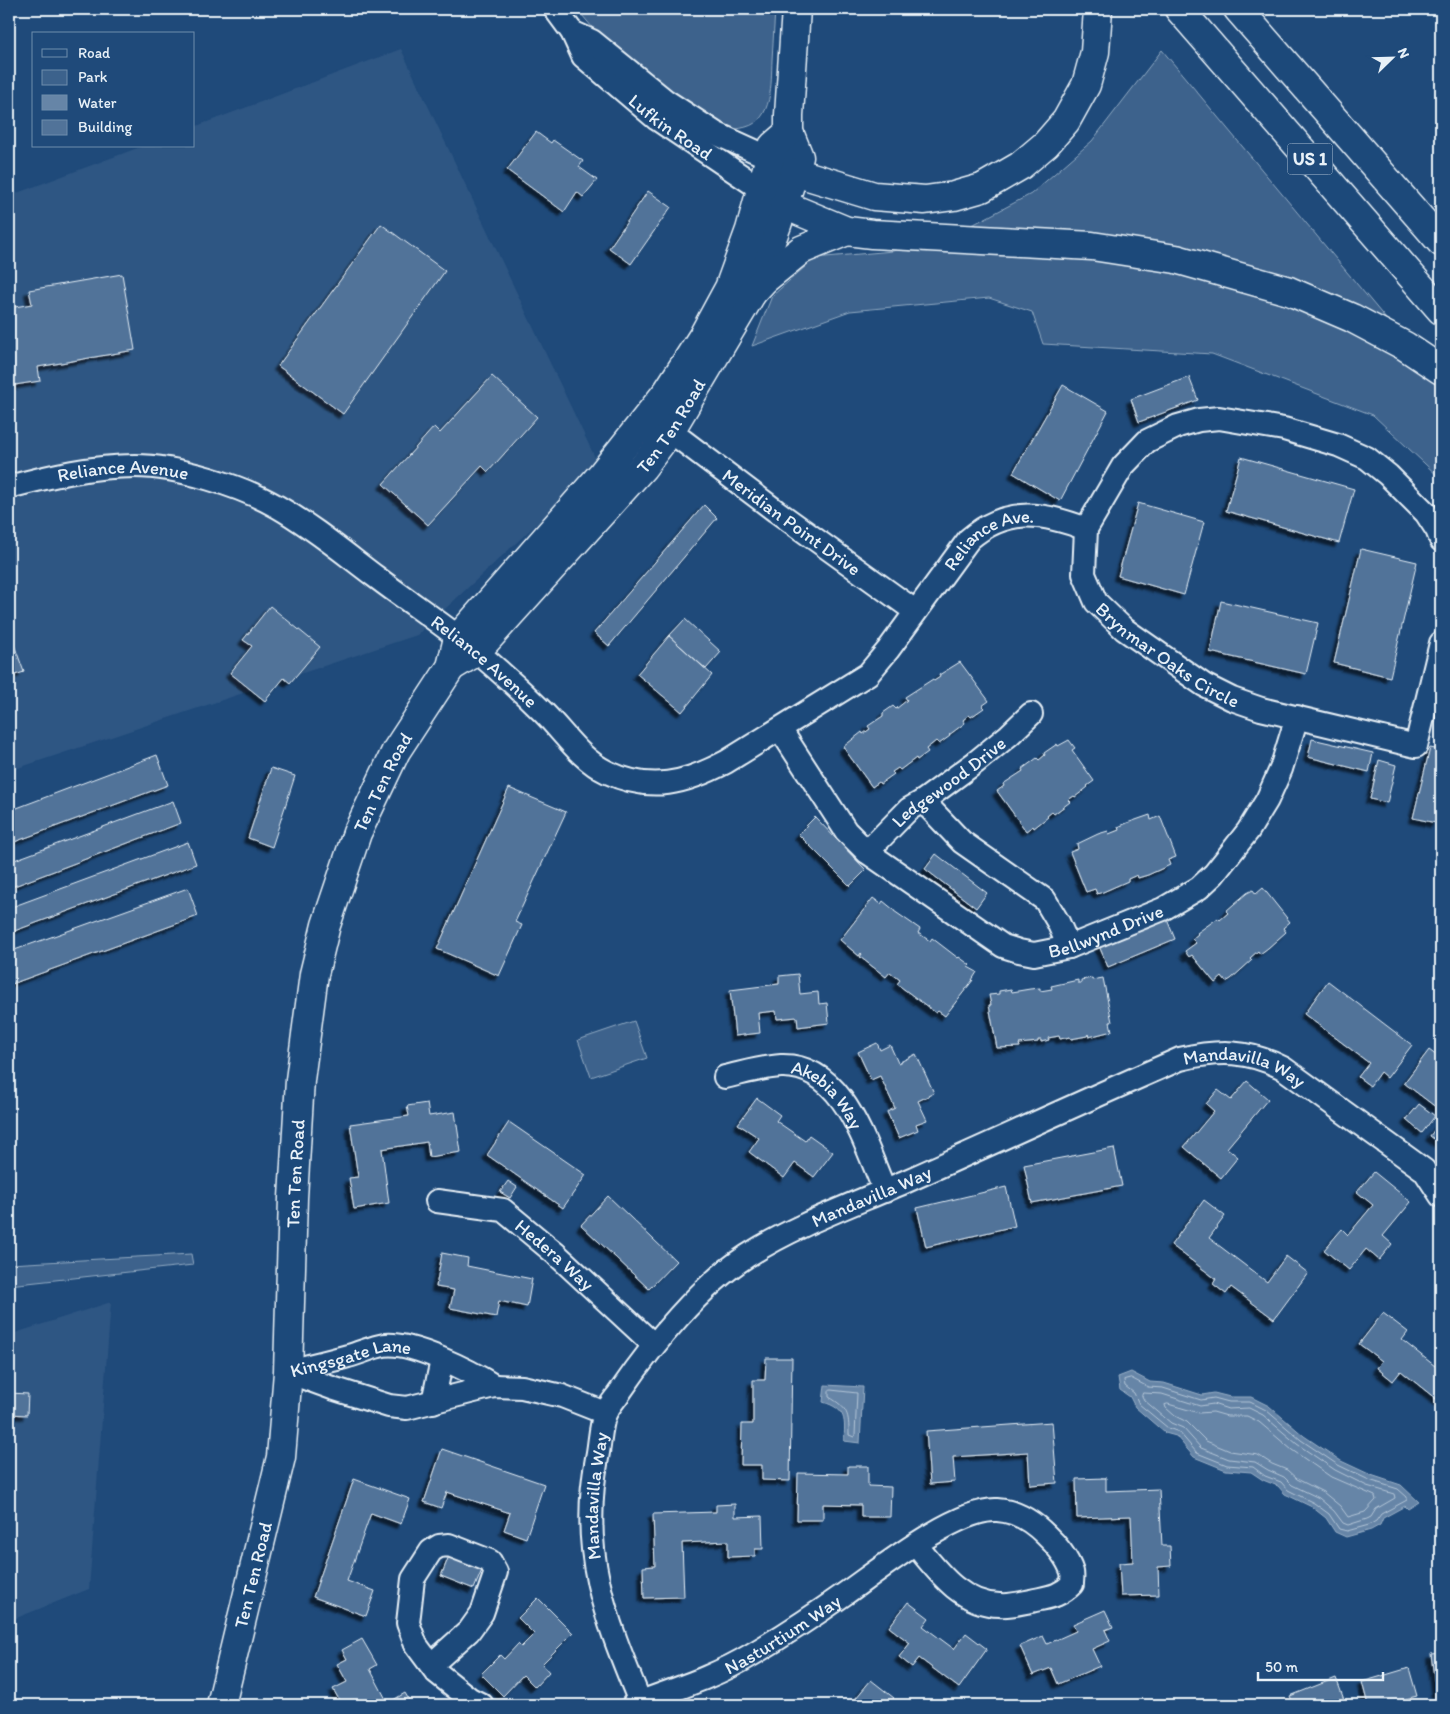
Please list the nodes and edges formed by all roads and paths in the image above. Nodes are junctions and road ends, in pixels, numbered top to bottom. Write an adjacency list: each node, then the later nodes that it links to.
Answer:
1 (555, 9): 6 (street, Lufkin Road)
2 (796, 9): 7 (main road, Ten Ten Road)
3 (1098, 9): 9 (main road)
4 (1179, 9): 15 (main road, US 1)
5 (1238, 9): 13 (main road, US 1)
6 (572, 32): 8 (street, Lufkin Road); 10 (street, Lufkin Road)
7 (789, 132): 8 (main road, Ten Ten Road); 9 (main road, Ten Ten Road)
8 (770, 158): 9 (street, Lufkin Road); 10 (main road, Ten Ten Road)
9 (795, 172): 11 (main road, Ten Ten Road)
10 (761, 189): 11 (street, Lufkin Road); 23 (main road, Ten Ten Road)
11 (784, 205): 12 (main road); 14 (main road, Ten Ten Road)
12 (847, 231): 14 (main road); 16 (main road)
13 (1441, 242)
14 (752, 293): 17 (main road, Ten Ten Road)
15 (1441, 310)
16 (1441, 370)
17 (670, 431): 21 (street, Meridian Point Drive); 23 (main road, Ten Ten Road)
18 (9, 487): 23 (street, Reliance Avenue)
19 (1086, 529): 20 (street, Brynmar Oaks Circle); 21 (street, Reliance Ave.); 25 (street, Brynmar Oaks Circle)
20 (1441, 540)
21 (915, 612): 26 (street, Reliance Avenue)
22 (1441, 643): 25 (street, Brynmar Oaks Circle)
23 (467, 645): 26 (street, Reliance Avenue); 36 (main road, Ten Ten Road)
24 (1031, 714): 27 (street, Ledgewood Drive)
25 (1296, 718): 29 (street, Bellwynd Drive)
26 (780, 729): 28 (street, Bellwynd Drive)
27 (923, 800): 28 (street, Ledgewood Drive); 29 (street)
28 (867, 852): 29 (street, Bellwynd Drive)
29 (1069, 947)
30 (724, 1077): 31 (street, Akebia Way)
31 (885, 1191): 32 (street, Mandavilla Way); 34 (street, Mandavilla Way)
32 (1441, 1196)
33 (438, 1201): 34 (street, Hedera Way)
34 (654, 1345): 39 (street, Mandavilla Way)
35 (442, 1360): 36 (street, Kingsgate Lane); 37 (street, Kingsgate Lane); 38 (street, Kingsgate Lane)
36 (288, 1372): 38 (street, Kingsgate Lane); 43 (main road, Ten Ten Road)
37 (494, 1386): 38 (street, Kingsgate Lane); 39 (street, Kingsgate Lane)
38 (433, 1402)
39 (605, 1413): 42 (street, Mandavilla Way)
40 (916, 1545): 40 (street, Nasturtium Way); 42 (street, Nasturtium Way)
41 (431, 1665): 41 (street); 44 (street)
42 (636, 1704)
43 (221, 1705)
44 (482, 1705)

